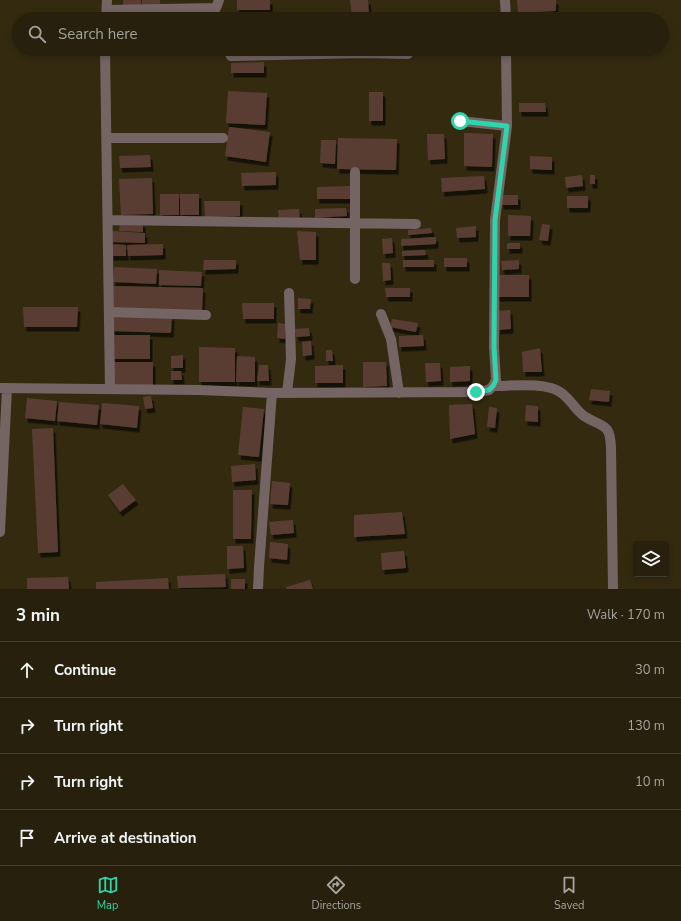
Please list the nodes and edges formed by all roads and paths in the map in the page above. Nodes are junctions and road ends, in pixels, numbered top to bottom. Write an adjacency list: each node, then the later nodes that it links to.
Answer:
1 (219, 0): 3 (street)
2 (505, 0): 4 (street)
3 (107, 10)
4 (506, 12)
5 (105, 56): 9 (street)
6 (506, 56): 8 (street)
7 (460, 121): 8 (street)
8 (507, 126): 20 (street)
9 (107, 138): 10 (street); 12 (street)
10 (223, 138)
11 (355, 172): 13 (street)
12 (108, 220): 13 (street); 17 (street)
13 (355, 224): 14 (street); 15 (street)
14 (416, 224)
15 (355, 279)
16 (289, 293): 24 (street)
17 (109, 312): 19 (street); 22 (street)
18 (381, 314): 25 (street)
19 (206, 315)
20 (493, 386): 25 (street); 29 (street)
21 (4, 388): 22 (street); 26 (street)
22 (110, 389): 23 (street)
23 (272, 393): 24 (street); 28 (street)
24 (287, 393): 25 (street)
25 (399, 393)
26 (2, 457): 27 (street)
27 (0, 532)
28 (258, 589)
29 (613, 589)

